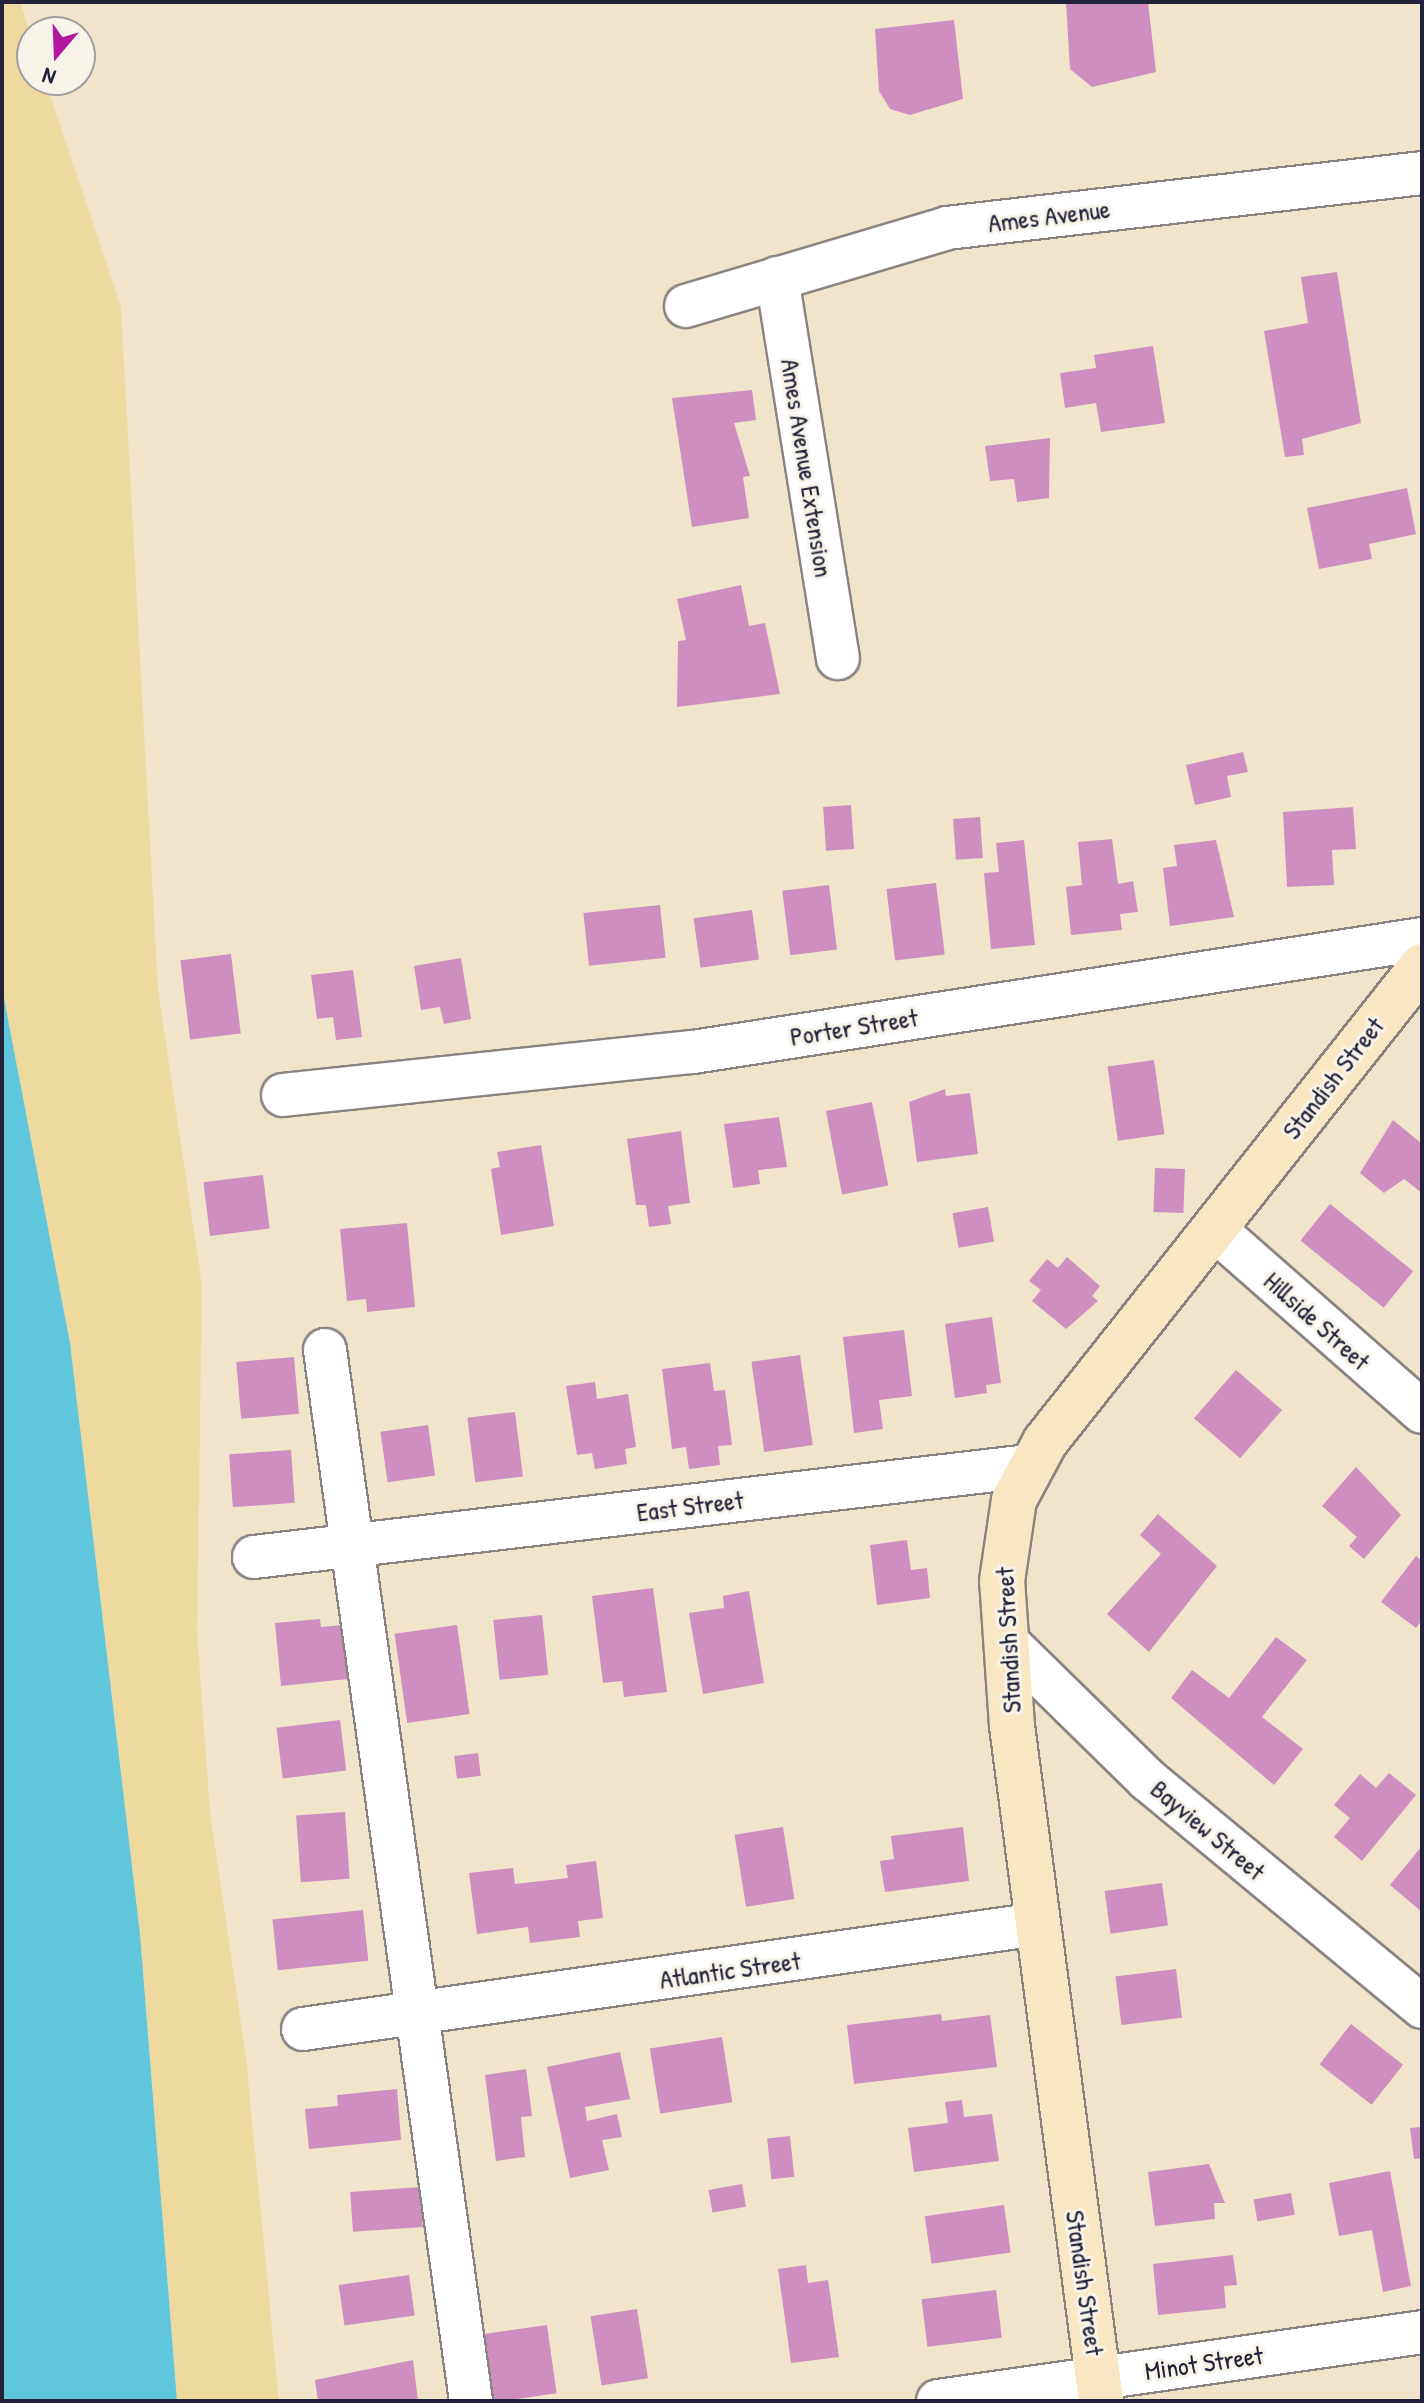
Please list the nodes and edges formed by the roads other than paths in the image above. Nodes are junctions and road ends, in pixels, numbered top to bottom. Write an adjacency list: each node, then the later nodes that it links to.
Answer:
1 (1422, 173): 2 (street, Ames Avenue)
2 (777, 278): 3 (street, Ames Avenue); 4 (street, Ames Avenue Extension)
3 (686, 306)
4 (838, 658)
5 (1422, 939): 7 (street, Porter Street)
6 (1422, 966): 8 (street, Standish Street)
7 (283, 1095)
8 (1214, 1229): 10 (street, Hillside Street); 11 (street, Standish Street)
9 (325, 1350): 12 (street)
10 (1422, 1412)
11 (1029, 1466): 12 (street, East Street); 14 (street, Standish Street)
12 (350, 1546): 13 (street, East Street); 17 (street)
13 (254, 1557)
14 (1006, 1641): 15 (street, Standish Street); 16 (street, Bayview Street)
15 (1038, 1924): 17 (street, Atlantic Street); 20 (street, Standish Street)
16 (1422, 2007)
17 (421, 2013): 18 (street, Atlantic Street); 21 (street)
18 (303, 2029)
19 (1422, 2332): 20 (street, Minot Street)
20 (1100, 2390): 22 (street, Minot Street)
21 (471, 2401)
22 (938, 2401)

